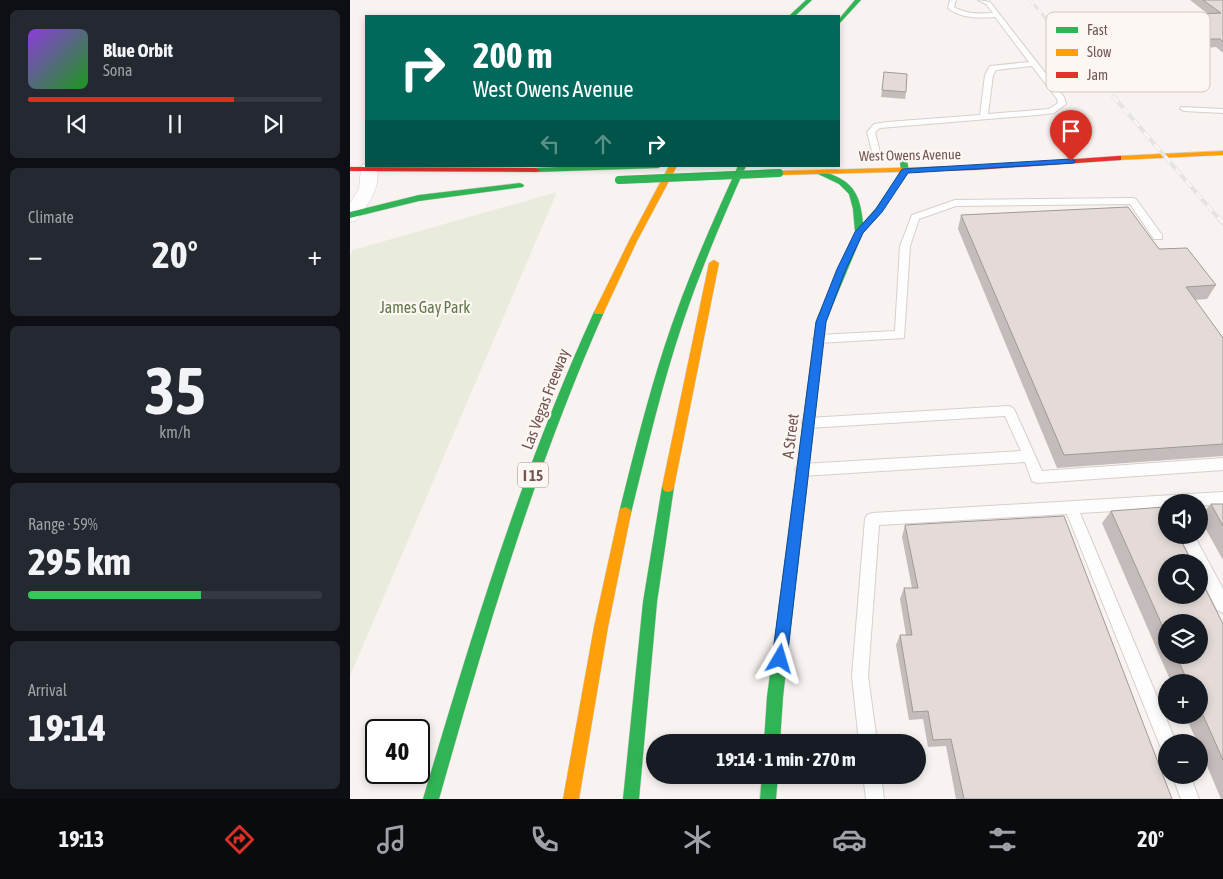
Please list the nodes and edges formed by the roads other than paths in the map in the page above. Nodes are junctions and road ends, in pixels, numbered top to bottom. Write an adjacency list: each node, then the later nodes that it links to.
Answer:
1 (809, 0): 5 (main road)
2 (858, 0): 7 (main road)
3 (953, 0): 6 (lane)
4 (981, 0): 6 (lane)
5 (793, 15)
6 (997, 15): 8 (lane)
7 (840, 21)
8 (1034, 64): 9 (lane); 13 (lane)
9 (1046, 80)
10 (1055, 92): 13 (lane)
11 (1184, 109): 12 (lane)
12 (1223, 111)
13 (984, 116): 17 (lane)
14 (1223, 143): 15 (main road)
15 (1069, 150)
16 (1223, 153): 24 (main road, West Owens Avenue)
17 (889, 157): 24 (main road)
18 (643, 167): 22 (main road)
19 (672, 167): 49 (main road, Las Vegas Freeway / I 15)
20 (742, 167): 28 (main road)
21 (369, 168): 22 (main road); 23 (main road); 29 (street)
22 (441, 168)
23 (350, 169)
24 (905, 171): 25 (main road, West Owens Avenue); 30 (main road, A Street)
25 (815, 172): 26 (main road, West Owens Avenue, bridge); 30 (main road)
26 (614, 180)
27 (528, 184): 29 (main road)
28 (733, 185): 50 (main road); 51 (main road)
29 (350, 215)
30 (859, 232): 32 (main road, A Street)
31 (1158, 237): 32 (lane)
32 (818, 339): 33 (main road, A Street)
33 (808, 423): 34 (lane); 36 (main road, A Street)
34 (1030, 456): 35 (lane); 36 (lane)
35 (1223, 464)
36 (802, 470): 43 (main road, A Street)
37 (1223, 498): 38 (lane)
38 (1208, 499)
39 (1158, 503): 40 (lane)
40 (1071, 507): 44 (lane); 45 (lane)
41 (1191, 544): 42 (lane)
42 (1223, 605)
43 (773, 734)
44 (867, 734)
45 (1164, 734)
46 (769, 784): 52 (main road)
47 (873, 784): 53 (lane)
48 (1184, 784): 54 (lane)
49 (431, 799)
50 (571, 799)
51 (631, 799)
52 (768, 799)
53 (875, 799)
54 (1190, 799)

